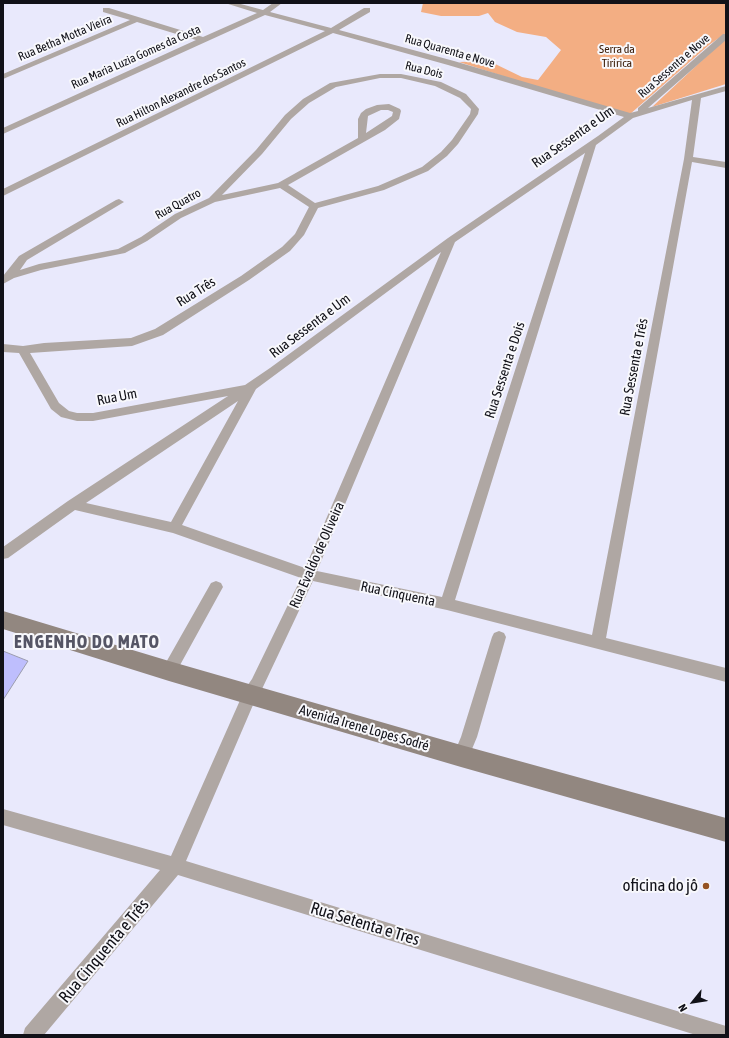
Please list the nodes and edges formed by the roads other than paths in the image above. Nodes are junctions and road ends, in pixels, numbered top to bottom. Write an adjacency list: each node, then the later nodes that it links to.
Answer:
1 (229, 3): 5 (street, Rua Quarenta e Nove)
2 (278, 3): 5 (street, Rua Maria Luzia Gomes da Costa)
3 (106, 10): 6 (street)
4 (368, 10): 7 (street, Rua Hilton Alexandre dos Santos)
5 (263, 13): 7 (street, Rua Quarenta e Nove); 9 (street, Rua Maria Luzia Gomes da Costa)
6 (136, 20): 9 (street); 10 (street, Rua Betha Motta Vieira)
7 (332, 31): 13 (street, Rua Quarenta e Nove); 20 (street, Rua Hilton Alexandre dos Santos)
8 (726, 36): 13 (street, Rua Sessenta e Nove)
9 (203, 40): 14 (street, Rua Maria Luzia Gomes da Costa)
10 (3, 77)
11 (726, 88): 12 (street)
12 (697, 97): 13 (street); 17 (street, Rua Sessenta e Três)
13 (634, 114): 16 (street, Rua Sessenta e Um)
14 (3, 131)
15 (362, 138): 19 (street, Rua Quatro)
16 (592, 144): 24 (street, Rua Sessenta e Um); 34 (street, Rua Sessenta e Dois)
17 (688, 159): 18 (street); 37 (street, Rua Sessenta e Três)
18 (726, 165)
19 (281, 185): 21 (street, Rua Quatro); 23 (street)
20 (3, 193)
21 (212, 200): 23 (street, Rua Dois); 25 (street, Rua Quatro)
22 (119, 202): 25 (street)
23 (314, 206): 27 (street, Rua Três)
24 (451, 240): 28 (street, Rua Sessenta e Um); 32 (street, Rua Evaldo de Oliveira)
25 (7, 279)
26 (3, 348): 27 (street)
27 (23, 350): 28 (street, Rua Um)
28 (250, 388): 29 (street, Rua Sessenta e Um); 30 (street)
29 (73, 505): 30 (street, Rua Cinquenta); 31 (street, Rua Sessenta e Um)
30 (174, 528): 32 (street, Rua Cinquenta)
31 (3, 554)
32 (309, 575): 34 (street, Rua Cinquenta); 40 (street, Rua Evaldo de Oliveira)
33 (216, 587): 38 (street)
34 (447, 604): 37 (street, Rua Cinquenta)
35 (3, 620): 38 (main road, Avenida Irene Lopes Sodré)
36 (499, 637): 41 (street)
37 (598, 641): 39 (street, Rua Cinquenta)
38 (169, 671): 40 (main road, Avenida Irene Lopes Sodré)
39 (726, 675)
40 (250, 694): 41 (main road, Avenida Irene Lopes Sodré); 44 (street, Rua Evaldo de Oliveira)
41 (461, 756): 43 (main road, Avenida Irene Lopes Sodré)
42 (4, 818): 44 (street, Rua Setenta e Tres)
43 (726, 830)
44 (176, 866): 45 (street, Rua Cinquenta e Três); 46 (street, Rua Setenta e Tres)
45 (32, 1035)
46 (726, 1035)

